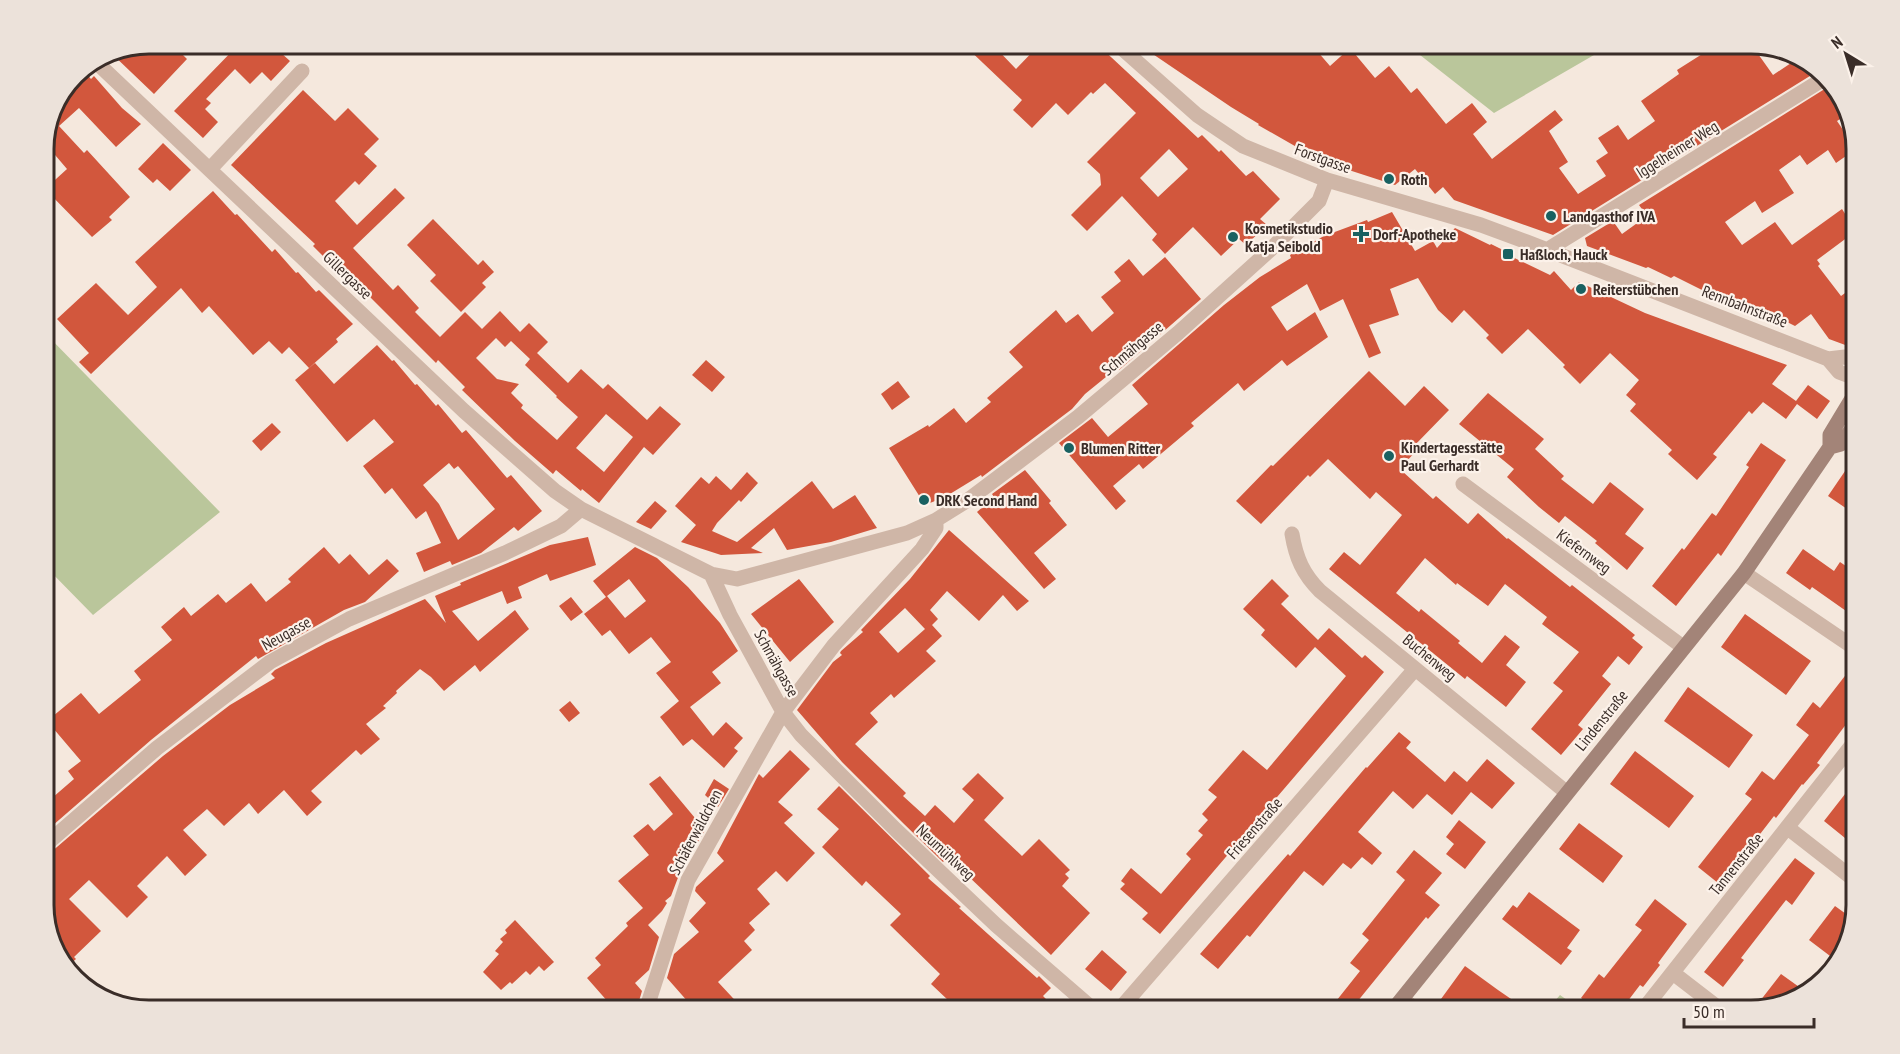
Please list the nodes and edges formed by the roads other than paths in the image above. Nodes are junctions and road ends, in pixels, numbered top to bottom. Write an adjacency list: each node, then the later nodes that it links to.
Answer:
1 (1128, 54): 6 (street, Forstgasse)
2 (101, 67): 5 (street, Gillergasse)
3 (302, 71): 5 (street)
4 (1816, 84): 7 (street, Iggelheimer Weg)
5 (210, 169): 15 (street, Gillergasse)
6 (1327, 180): 7 (street, Forstgasse); 16 (street, Schmähgasse)
7 (1547, 250): 9 (street, Rennbahnstraße)
8 (1846, 357): 9 (street, Rennbahnstraße)
9 (1828, 359): 10 (street, Rennbahnstraße)
10 (1846, 376)
11 (1846, 402): 13 (main road, Lindenstraße)
12 (1846, 437): 13 (main road, Lindenstraße)
13 (1830, 447): 18 (main road, Lindenstraße)
14 (1463, 484): 21 (street, Kiefernweg)
15 (581, 509): 19 (street, Schmähgasse); 27 (street, Neugasse)
16 (936, 520): 19 (street, Schmähgasse); 23 (street, Schmähgasse)
17 (1292, 534): 22 (street, Buchenweg)
18 (1744, 573): 20 (street); 21 (main road, Lindenstraße)
19 (711, 574): 23 (street, Schmähgasse)
20 (1846, 642)
21 (1683, 647): 25 (main road, Lindenstraße)
22 (1415, 669): 25 (street, Buchenweg); 32 (street, Friesenstraße)
23 (783, 712): 30 (street, Schäferwäldchen); 31 (street, Neumühlweg)
24 (1846, 753): 26 (street, Tannenstraße)
25 (1566, 792): 33 (main road, Lindenstraße)
26 (1788, 828): 28 (street); 29 (street, Tannenstraße)
27 (54, 837)
28 (1846, 873)
29 (1673, 973): 34 (street, Tannenstraße); 35 (street)
30 (650, 1000)
31 (1081, 1000)
32 (1129, 1000)
33 (1402, 1000)
34 (1652, 1000)
35 (1707, 1000)

